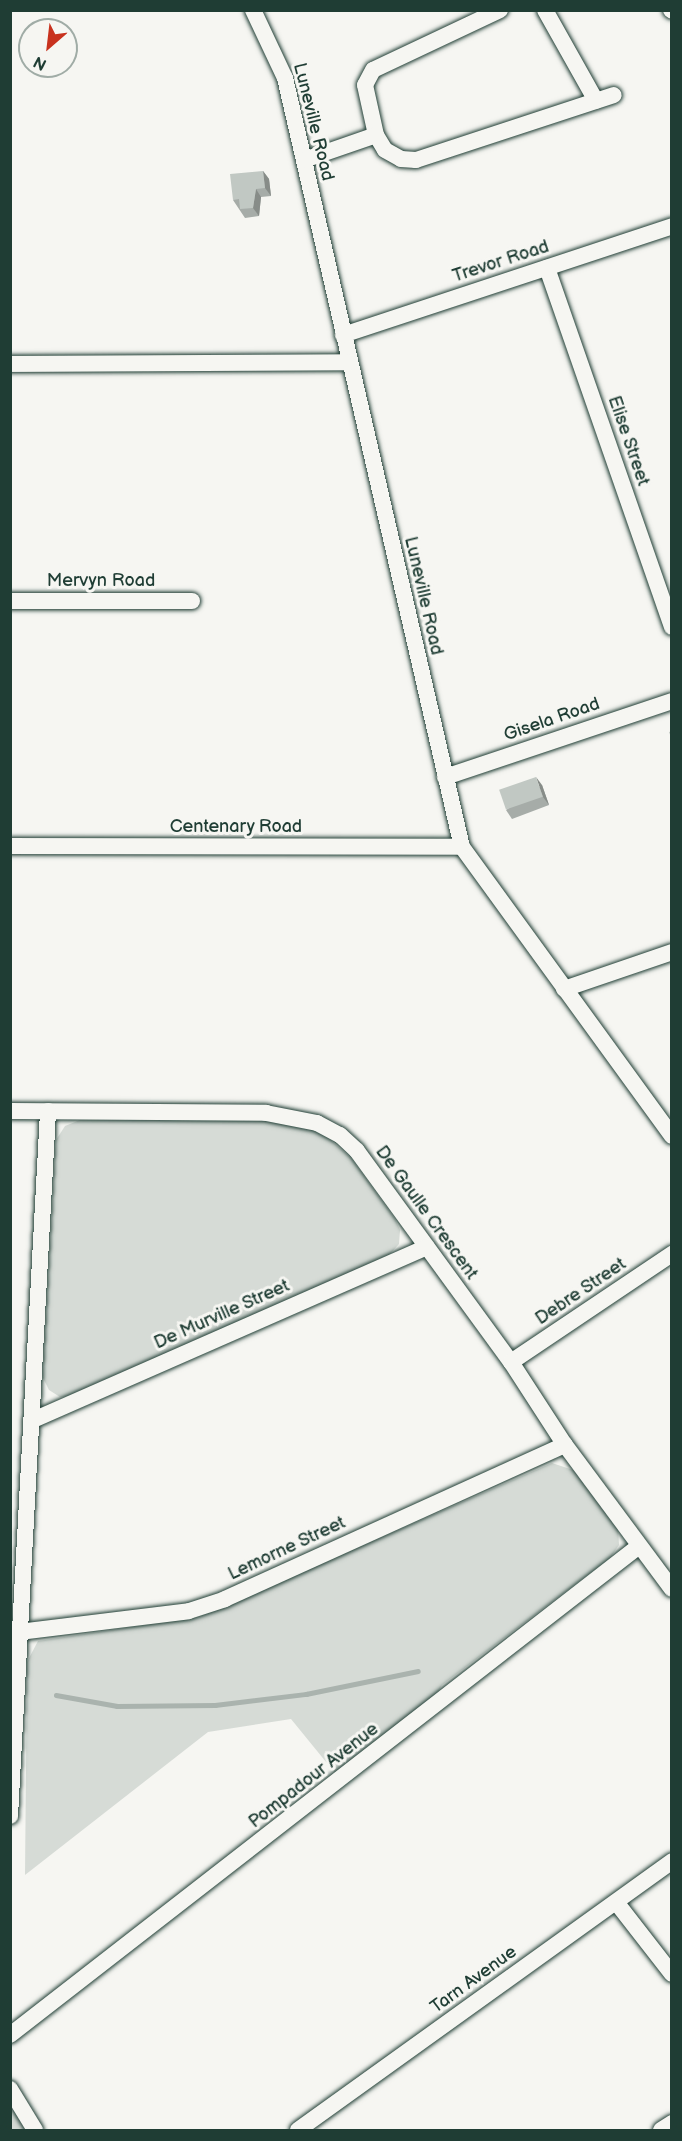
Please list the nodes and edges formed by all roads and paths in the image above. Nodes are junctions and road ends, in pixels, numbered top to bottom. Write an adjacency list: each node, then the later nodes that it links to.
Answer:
1 (253, 10): 7 (street, Luneville Road)
2 (500, 10): 6 (street)
3 (545, 10): 5 (street)
4 (614, 95): 5 (street)
5 (596, 101): 6 (street)
6 (376, 135): 7 (street)
7 (303, 160): 10 (street, Luneville Road)
8 (672, 226): 9 (street, Trevor Road)
9 (547, 268): 10 (street, Trevor Road); 15 (street, Elise Street)
10 (343, 335): 11 (street, Luneville Road)
11 (349, 362): 12 (street); 17 (street, Luneville Road)
12 (10, 364)
13 (10, 600): 14 (street, Mervyn Road)
14 (192, 602)
15 (672, 627)
16 (672, 700): 17 (street, Gisela Road)
17 (445, 777): 19 (street, Luneville Road)
18 (10, 846): 19 (street, Centenary Road)
19 (462, 847): 21 (street, Luneville Road)
20 (672, 952): 21 (street)
21 (564, 989): 24 (street, Luneville Road)
22 (10, 1111): 23 (street, De Gaulle Crescent)
23 (48, 1111): 25 (street, De Gaulle Crescent); 28 (street)
24 (672, 1136)
25 (427, 1247): 27 (street, De Gaulle Crescent); 28 (street, De Murville Street)
26 (672, 1254): 27 (street, Debre Street)
27 (512, 1362): 29 (street, De Gaulle Crescent)
28 (33, 1420): 32 (street)
29 (565, 1445): 30 (street, De Gaulle Crescent); 32 (street, Lemorne Street)
30 (639, 1546): 31 (street, De Gaulle Crescent); 37 (street, Pompadour Avenue)
31 (672, 1589)
32 (15, 1633): 33 (street)
33 (10, 1816)
34 (672, 1861): 35 (street, Tarn Avenue)
35 (616, 1902): 36 (street); 41 (street, Tarn Avenue)
36 (672, 1974)
37 (10, 2035)
38 (10, 2089): 40 (street)
39 (672, 2123): 42 (street)
40 (35, 2130)
41 (298, 2130)
42 (661, 2130)

